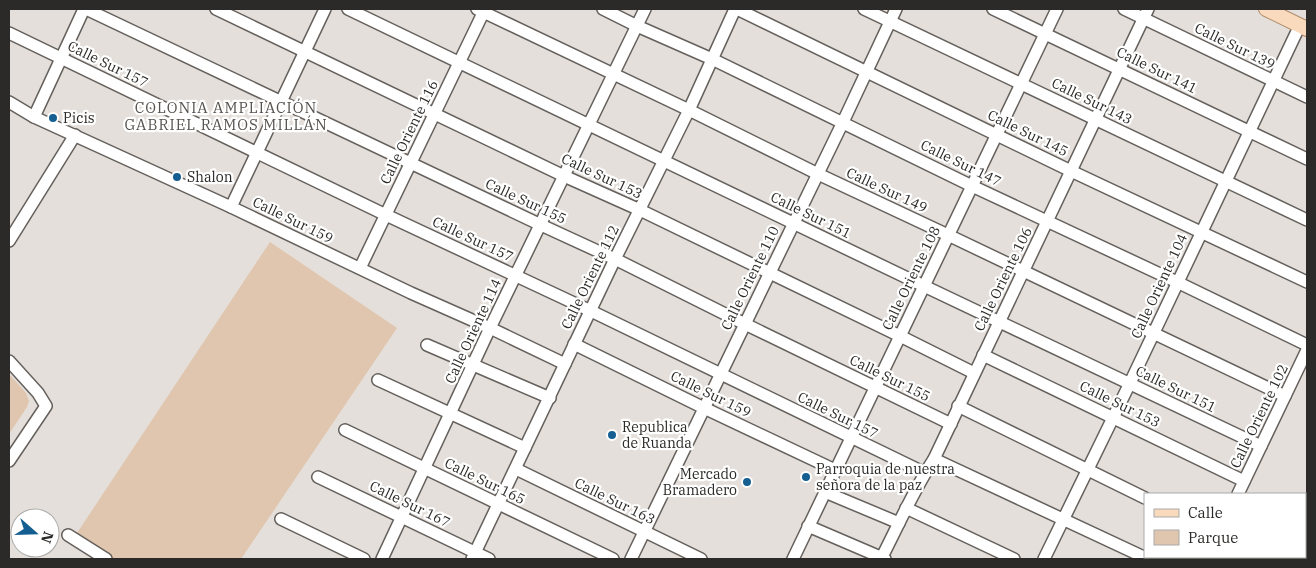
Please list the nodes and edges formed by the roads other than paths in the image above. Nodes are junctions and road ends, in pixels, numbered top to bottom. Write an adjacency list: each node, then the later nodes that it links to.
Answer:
1 (85, 9): 22 (street); 31 (street, Calle Sur 155)
2 (216, 9): 21 (street, Calle Sur 153)
3 (325, 9): 21 (street)
4 (348, 9): 24 (street, Calle Sur 151)
5 (603, 9): 17 (street, Calle Sur 147)
6 (645, 9): 17 (street, Calle Oriente 114)
7 (736, 9): 23 (street, Calle Oriente 112); 26 (street, Calle Sur 145)
8 (864, 9): 16 (street, Calle Sur 143)
9 (896, 9): 16 (street, Calle Oriente 110)
10 (993, 9): 20 (street, Calle Sur 141)
11 (1057, 9): 20 (street, Calle Oriente 108)
12 (1124, 9): 15 (street, Calle Sur 139)
13 (1266, 9): 18 (main road)
14 (482, 10): 24 (street, Calle Oriente 116); 27 (street, Calle Sur 149)
15 (1146, 14): 25 (street, Calle Oriente 106); 28 (street, Calle Sur 139)
16 (890, 21): 26 (street, Calle Oriente 110); 29 (street, Calle Sur 143)
17 (637, 26): 23 (street, Calle Sur 147); 27 (street, Calle Oriente 114)
18 (1303, 27): 28 (street, Calle Oriente 104)
19 (9, 33): 22 (street, Calle Sur 157)
20 (1045, 33): 25 (street, Calle Sur 141); 29 (street, Calle Oriente 108)
21 (305, 51): 31 (street); 34 (street, Calle Sur 153)
22 (60, 58): 35 (street); 42 (street, Calle Sur 157)
23 (712, 60): 33 (street, Calle Oriente 112); 37 (street, Calle Sur 147)
24 (459, 63): 34 (street, Calle Oriente 116); 38 (street, Calle Sur 151)
25 (1120, 69): 36 (street, Calle Oriente 106); 39 (street, Calle Sur 141)
26 (866, 72): 37 (street, Calle Oriente 110); 40 (street, Calle Sur 145)
27 (613, 74): 33 (street, Calle Sur 149); 38 (street, Calle Oriente 114)
28 (1273, 81): 30 (street, Calle Sur 139); 39 (street, Calle Oriente 104)
29 (1021, 83): 36 (street, Calle Sur 143); 40 (street, Calle Oriente 108)
30 (1307, 96)
31 (281, 101): 42 (street); 45 (street, Calle Sur 155)
32 (9, 102): 35 (street, Calle Sur 159)
33 (689, 110): 44 (street, Calle Oriente 112); 47 (street, Calle Sur 149)
34 (435, 113): 45 (street, Calle Oriente 116); 48 (street, Calle Sur 153)
35 (34, 117): 41 (street, Calle Sur 159)
36 (1096, 120): 46 (street, Calle Oriente 106); 49 (street, Calle Sur 143)
37 (843, 122): 47 (street, Calle Oriente 110); 50 (street, Calle Sur 147)
38 (589, 125): 44 (street, Calle Sur 151); 48 (street, Calle Oriente 114)
39 (1249, 132): 43 (street, Calle Sur 141); 49 (street, Calle Oriente 104)
40 (996, 134): 46 (street, Calle Sur 145); 50 (street, Calle Oriente 108)
41 (75, 135): 51 (street, Calle Sur 159); 60 (street)
42 (257, 152): 51 (street); 53 (street, Calle Sur 157)
43 (1307, 159)
44 (663, 160): 52 (street, Calle Oriente 112); 56 (street, Calle Sur 151)
45 (411, 163): 53 (street, Calle Oriente 116); 57 (street, Calle Sur 155)
46 (1071, 171): 55 (street, Calle Oriente 106); 58 (street, Calle Sur 145)
47 (818, 174): 56 (street, Calle Oriente 110); 59 (street, Calle Sur 149)
48 (564, 176): 52 (street, Calle Sur 153); 57 (street, Calle Oriente 114)
49 (1225, 181): 54 (street, Calle Sur 143); 58 (street, Calle Oriente 104)
50 (972, 186): 55 (street, Calle Sur 147); 59 (street, Calle Oriente 108)
51 (231, 207): 62 (street, Calle Sur 159)
52 (640, 210): 61 (street, Calle Oriente 112); 64 (street, Calle Sur 153)
53 (386, 215): 62 (street, Calle Oriente 116); 65 (street, Calle Sur 157)
54 (1307, 220)
55 (1047, 221): 63 (street, Calle Oriente 106); 66 (street, Calle Sur 147)
56 (794, 224): 64 (street, Calle Oriente 110); 68 (street, Calle Sur 151)
57 (541, 225): 61 (street, Calle Sur 155); 65 (street, Calle Oriente 114)
58 (1200, 232): 66 (street, Calle Oriente 104); 67 (street, Calle Sur 145)
59 (948, 235): 63 (street, Calle Sur 149); 68 (street, Calle Oriente 108)
60 (9, 241)
61 (615, 259): 69 (street, Calle Oriente 112); 71 (street, Calle Sur 155)
62 (360, 268): 72 (street, Calle Sur 159)
63 (1024, 271): 70 (street, Calle Oriente 106); 73 (street, Calle Sur 149)
64 (769, 273): 71 (street, Calle Oriente 110); 74 (street, Calle Sur 153)
65 (516, 276): 69 (street, Calle Sur 157); 72 (street, Calle Oriente 114)
66 (1177, 282): 73 (street, Calle Oriente 104); 76 (street, Calle Sur 147)
67 (1307, 282)
68 (924, 286): 70 (street, Calle Sur 151); 74 (street, Calle Oriente 108)
69 (591, 311): 75 (street, Calle Oriente 112); 84 (street, Calle Sur 157)
70 (999, 322): 79 (street, Calle Oriente 106); 86 (street, Calle Sur 151)
71 (745, 324): 84 (street, Calle Oriente 110); 87 (street, Calle Sur 155)
72 (490, 328): 81 (street, Calle Oriente 114); 82 (street, Calle Sur 159)
73 (1153, 333): 86 (street, Calle Oriente 104); 88 (street, Calle Sur 149)
74 (900, 336): 83 (street, Calle Sur 153); 87 (street, Calle Oriente 108)
75 (574, 344): 82 (street, Calle Oriente 112); 91 (street, Calle Sur 159)
76 (1307, 344)
77 (427, 345): 81 (street)
78 (1307, 350): 88 (street, Calle Oriente 102)
79 (983, 355): 83 (street, Calle Oriente 106); 93 (street, Calle Sur 153)
80 (9, 361): 100 (street)
81 (474, 364): 89 (street); 92 (street, Calle Oriente 114)
82 (565, 364): 89 (street, Calle Oriente 112)
83 (974, 373): 90 (street, Calle Oriente 106)
84 (721, 374): 91 (street, Calle Oriente 110); 96 (street, Calle Sur 157)
85 (378, 380): 92 (street)
86 (1130, 383): 93 (street, Calle Oriente 104); 97 (street, Calle Sur 151)
87 (875, 388): 94 (street, Calle Sur 155); 96 (street, Calle Oriente 108)
88 (1285, 396): 97 (street, Calle Oriente 102)
89 (550, 398): 98 (street, Calle Oriente 112)
90 (958, 406): 94 (street, Calle Oriente 106); 104 (street)
91 (704, 408): 103 (street, Calle Sur 159); 118 (street, Calle Oriente 110)
92 (450, 413): 98 (street); 101 (street, Calle Oriente 114)
93 (1112, 417): 104 (street, Calle Oriente 104); 107 (street, Calle Sur 153)
94 (951, 424): 99 (street, Calle Oriente 106)
95 (345, 430): 101 (street, Calle Sur 165)
96 (850, 438): 103 (street, Calle Oriente 108); 105 (street, Calle Sur 157)
97 (1261, 446): 107 (street, Calle Oriente 102)
98 (525, 448): 102 (street, Calle Oriente 112)
99 (934, 460): 105 (street, Calle Oriente 106); 115 (street)
100 (9, 461)
101 (424, 468): 111 (street, Calle Sur 165); 113 (street, Calle Oriente 114)
102 (516, 469): 111 (street, Calle Oriente 112); 118 (street, Calle Sur 163)
103 (835, 470): 108 (street, Calle Oriente 108)
104 (1087, 470): 110 (street); 115 (street, Calle Oriente 104)
105 (925, 473): 112 (street, Calle Oriente 106)
106 (318, 477): 113 (street, Calle Sur 167)
107 (1244, 481): 109 (street, Calle Oriente 102)
108 (825, 492): 116 (street); 117 (street, Calle Oriente 108)
109 (1238, 493)
110 (1144, 498)
111 (498, 505): 120 (street, Calle Oriente 112); 126 (street, Calle Sur 165)
112 (906, 508): 116 (street, Calle Oriente 106); 131 (street)
113 (402, 517): 120 (street, Calle Sur 167); 124 (street, Calle Oriente 114)
114 (281, 520): 123 (street)
115 (1064, 520): 121 (street); 132 (street, Calle Oriente 104)
116 (899, 523): 130 (street, Calle Oriente 106)
117 (808, 526): 129 (street, Calle Oriente 108); 130 (street)
118 (644, 531): 127 (street, Calle Oriente 110); 128 (street, Calle Sur 163)
119 (68, 535): 122 (street)
120 (474, 556): 125 (street, Calle Sur 167)
121 (1144, 557)
122 (106, 559)
123 (364, 559)
124 (382, 559)
125 (489, 559)
126 (613, 559)
127 (631, 559)
128 (701, 559)
129 (793, 559)
130 (882, 559)
131 (1014, 559)
132 (1044, 559)

